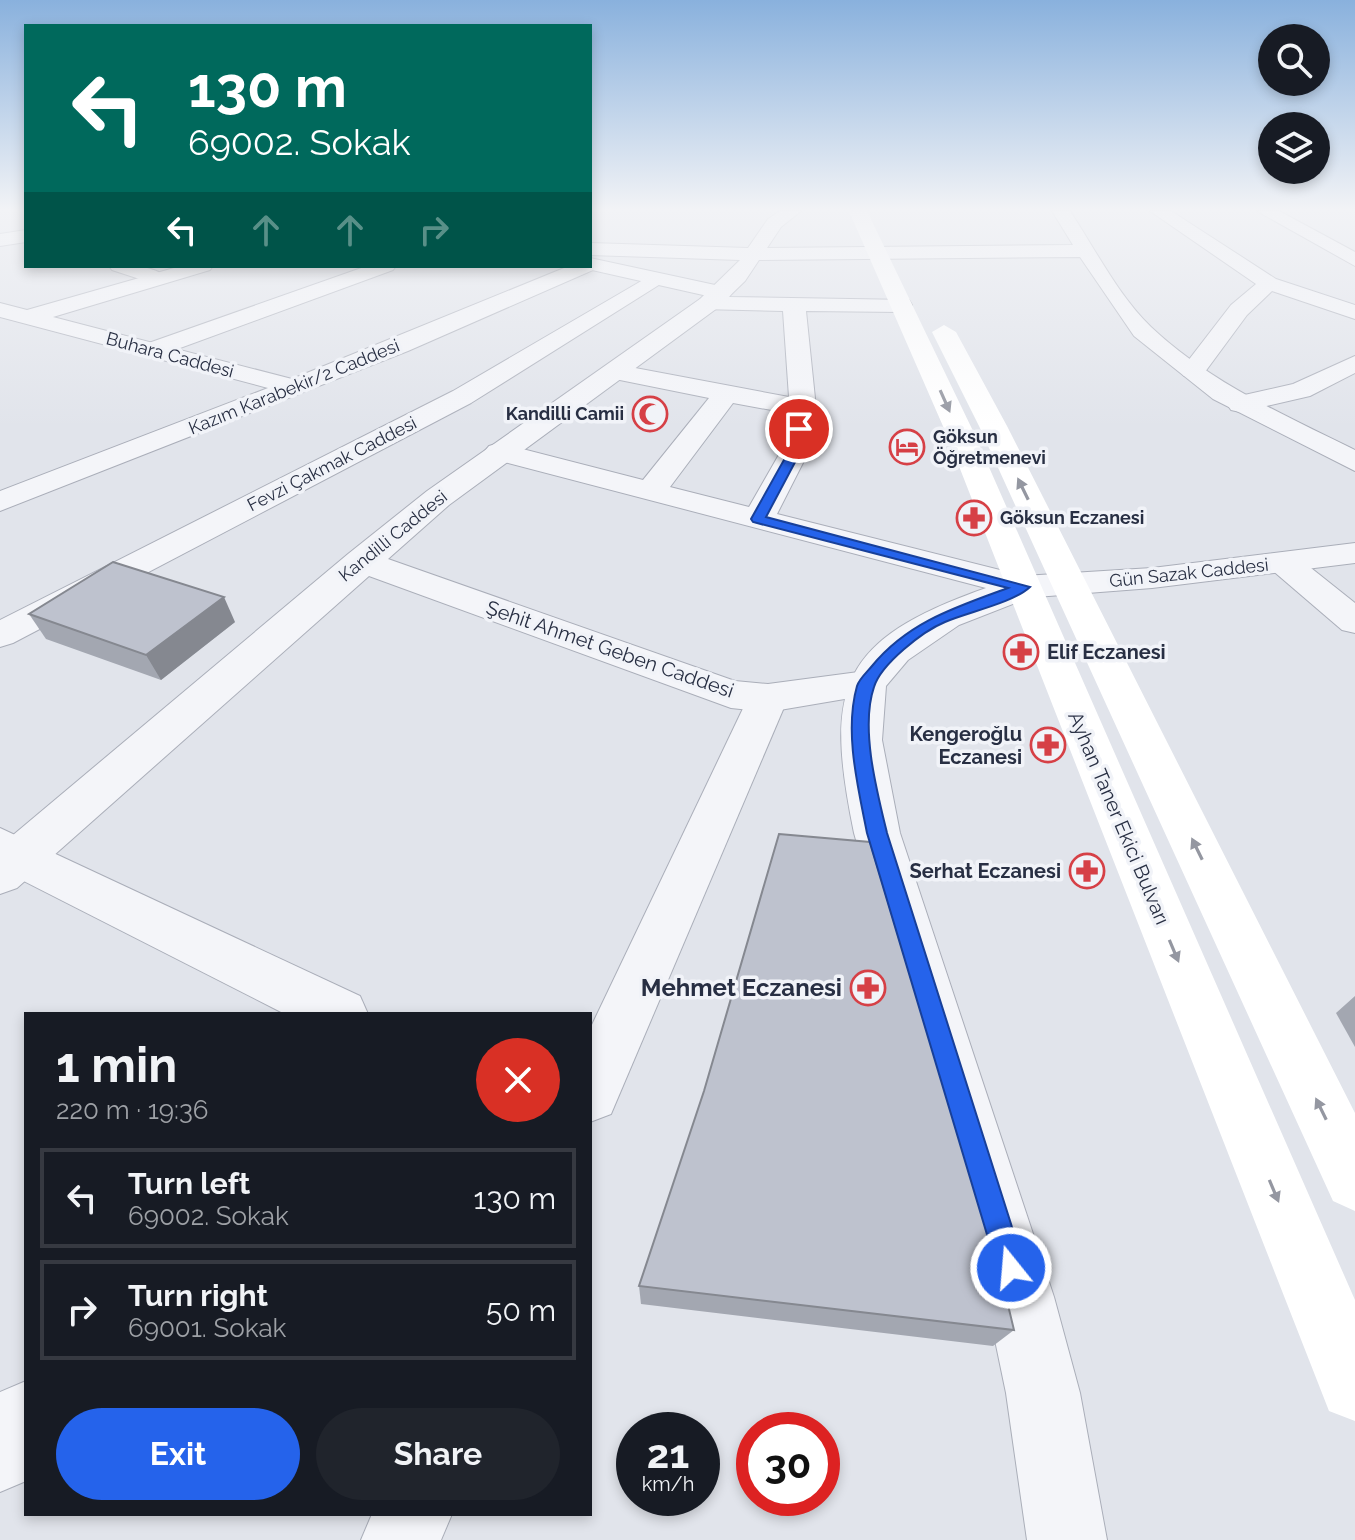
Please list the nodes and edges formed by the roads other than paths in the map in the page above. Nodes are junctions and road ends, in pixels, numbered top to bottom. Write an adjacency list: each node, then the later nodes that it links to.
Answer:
1 (145, 283): 16 (street)
2 (339, 283): 18 (street)
3 (545, 283): 22 (street, Kazım Karabekir/2 Caddesi)
4 (649, 283): 36 (street, Fevzi Çakmak Caddesi)
5 (667, 283): 11 (street)
6 (732, 283): 11 (street, Kandilli Caddesi)
7 (898, 283): 13 (main road, Ayhan Taner Ekici Bulvarı)
8 (909, 283): 34 (main road, Ayhan Taner Ekici Bulvarı, one-way to 8)
9 (1108, 283): 20 (street)
10 (1269, 283): 15 (street); 20 (street)
11 (715, 298): 12 (street); 21 (street, Kandilli Caddesi)
12 (794, 304): 13 (street); 25 (street)
13 (901, 305): 34 (main road, Ayhan Taner Ekici Bulvarı, one-way to 34)
14 (0, 310): 16 (street, Buhara Caddesi)
15 (1355, 312)
16 (29, 317): 17 (street); 18 (street, Buhara Caddesi)
17 (0, 329)
18 (152, 350): 22 (street, Buhara Caddesi)
19 (1355, 363): 24 (street)
20 (1193, 371): 24 (street)
21 (614, 372): 23 (street); 26 (street, Kandilli Caddesi)
22 (294, 387): 29 (street, Kazım Karabekir/2 Caddesi)
23 (726, 394): 25 (street); 28 (street)
24 (1240, 404): 27 (street)
25 (803, 408): 30 (street)
26 (499, 452): 28 (street); 32 (street, Kandilli Caddesi)
27 (1355, 462)
28 (650, 492): 30 (street)
29 (7, 494)
30 (758, 519): 34 (street)
31 (1355, 553): 33 (street, Gün Sazak Caddesi)
32 (360, 561): 38 (street, Şehit Ahmet Geben Caddesi); 39 (street, Kandilli Caddesi)
33 (1284, 563): 34 (street, Gün Sazak Caddesi); 35 (street)
34 (1046, 586): 37 (street); 42 (main road, Ayhan Taner Ekici Bulvarı, one-way to 34); 43 (main road, Ayhan Taner Ekici Bulvarı, one-way to 43)
35 (1355, 622)
36 (0, 635)
37 (866, 684): 38 (street, Şehit Ahmet Geben Caddesi); 48 (street)
38 (768, 698): 41 (street)
39 (6, 860): 40 (street)
40 (327, 1012)
41 (592, 1089)
42 (1355, 1179)
43 (1355, 1385)
44 (24, 1421): 45 (street)
45 (0, 1454)
46 (411, 1516): 47 (street)
47 (401, 1540)
48 (1067, 1540)

